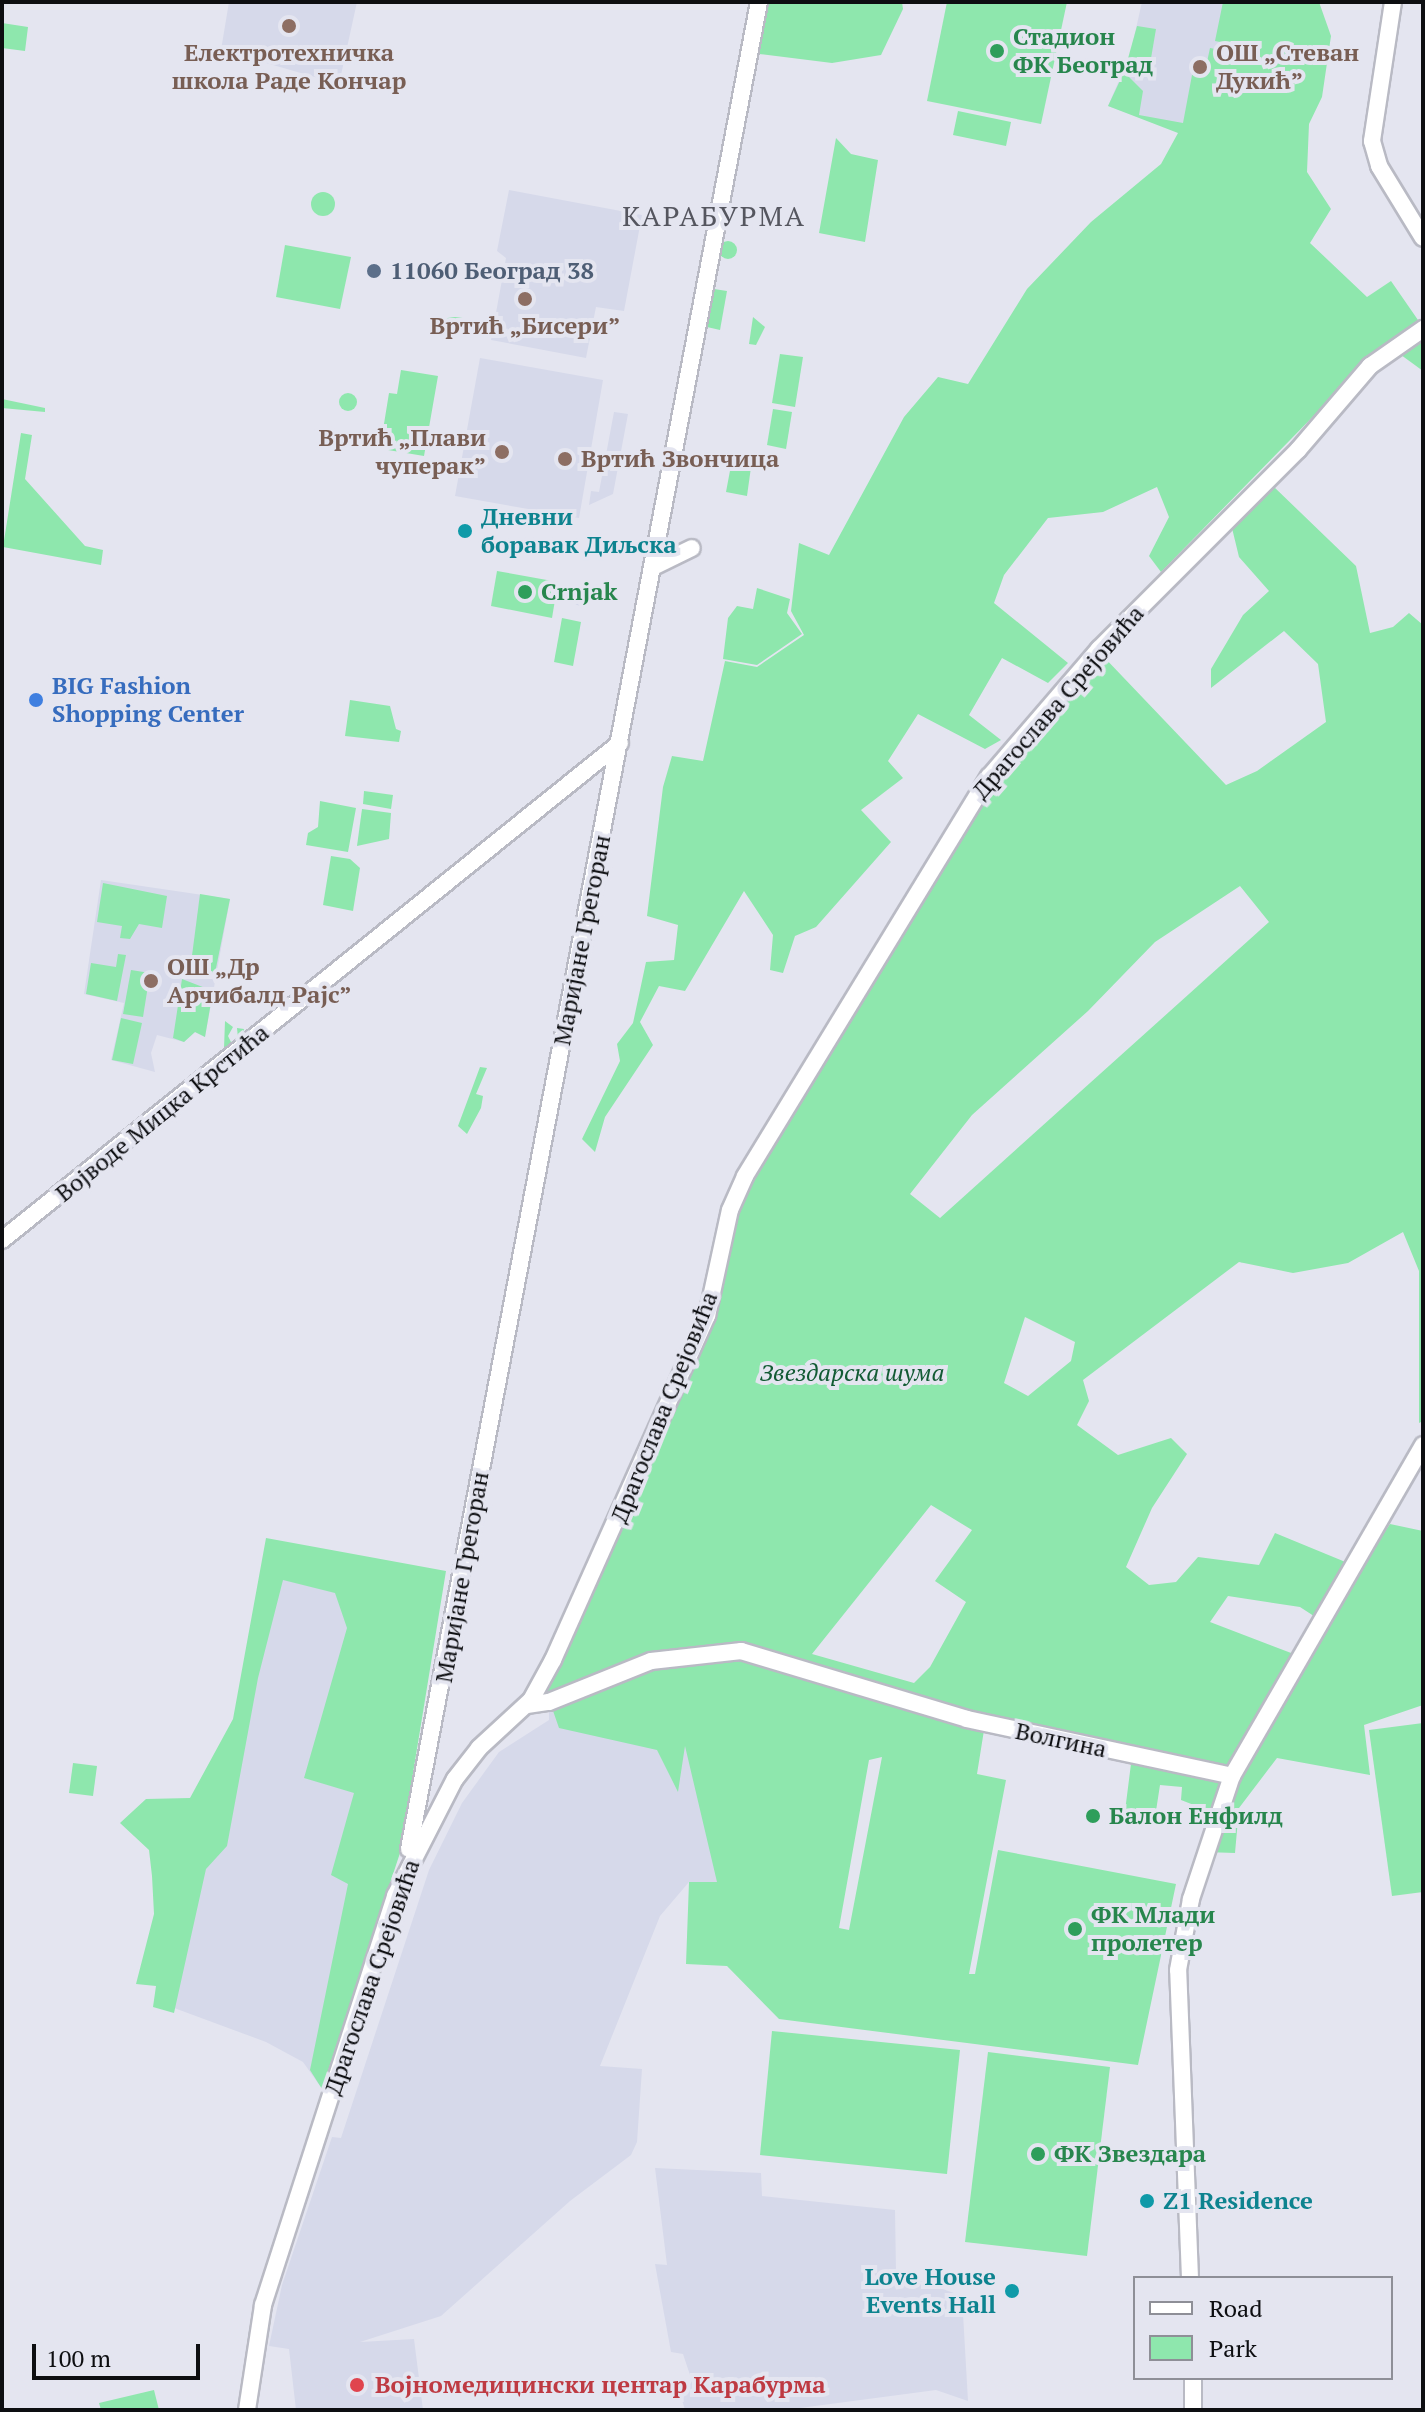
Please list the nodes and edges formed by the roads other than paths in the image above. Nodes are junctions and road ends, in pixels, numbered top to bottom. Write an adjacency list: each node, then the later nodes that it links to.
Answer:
1 (759, 2): 6 (street, Маријане Грегоран)
2 (1393, 2): 3 (street)
3 (1423, 238)
4 (1423, 329): 10 (street, Драгослава Срејовића)
5 (692, 548): 6 (street)
6 (653, 567): 7 (street, Маријане Грегоран)
7 (620, 743): 8 (street, Војводе Мицка Крстића); 12 (street, Маријане Грегоран)
8 (2, 1240)
9 (1423, 1445): 11 (street)
10 (527, 1705): 11 (street, Волгина); 12 (street, Драгослава Срејовића)
11 (1232, 1776): 13 (street)
12 (402, 1878): 15 (street, Драгослава Срејовића)
13 (1190, 2276)
14 (1193, 2380): 16 (street)
15 (247, 2410)
16 (1193, 2410)

